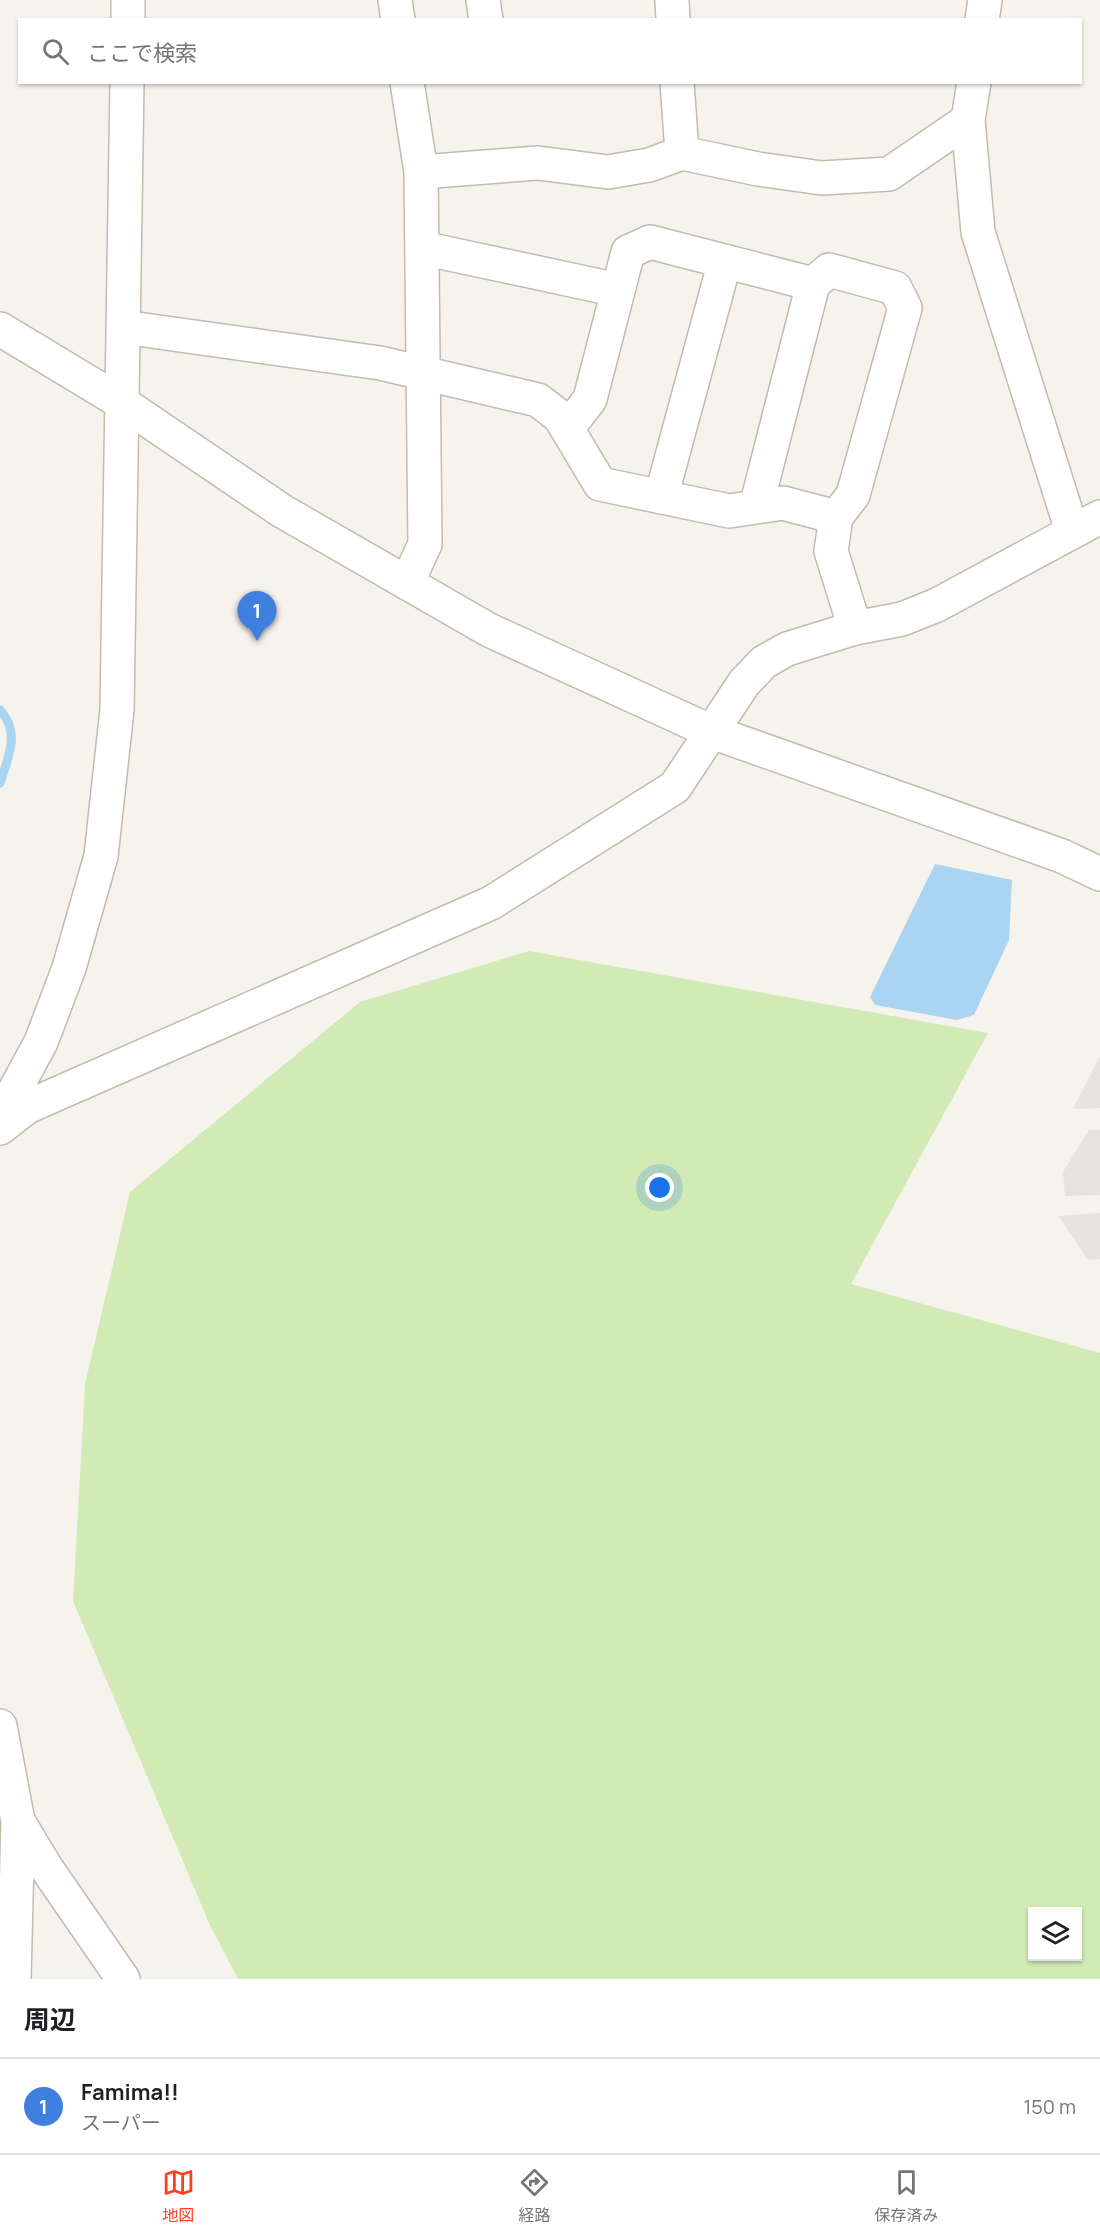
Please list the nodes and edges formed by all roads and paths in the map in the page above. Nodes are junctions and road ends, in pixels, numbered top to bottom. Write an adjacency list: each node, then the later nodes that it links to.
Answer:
1 (128, 0): 6 (street)
2 (395, 0): 7 (street)
3 (483, 0): 8 (street)
4 (672, 0): 9 (street)
5 (985, 0): 10 (street)
6 (128, 18)
7 (398, 18)
8 (486, 18)
9 (673, 18)
10 (982, 18)
11 (127, 84): 22 (street)
12 (407, 84): 17 (street)
13 (677, 84): 16 (street)
14 (974, 84): 15 (street)
15 (968, 120): 16 (street); 30 (street)
16 (682, 153): 17 (street)
17 (421, 172): 18 (street)
18 (422, 248): 21 (street); 24 (street)
19 (725, 261): 20 (street); 21 (street); 27 (street)
20 (813, 284): 28 (street); 29 (street)
21 (618, 290): 26 (street)
22 (123, 327): 24 (street); 25 (street)
23 (0, 329): 25 (street)
24 (424, 374): 26 (street); 31 (street)
25 (121, 402): 31 (street); 35 (street)
26 (567, 429): 27 (street)
27 (661, 497): 28 (street)
28 (756, 507): 29 (street)
29 (836, 517): 32 (street)
30 (1086, 524): 32 (street)
31 (407, 583): 33 (street)
32 (855, 628): 33 (street)
33 (712, 732): 34 (street); 36 (street)
34 (1100, 874)
35 (0, 1118)
36 (0, 1128)
37 (0, 1726): 38 (street)
38 (9, 1821): 39 (street); 40 (street)
39 (14, 1979)
40 (123, 1979)

